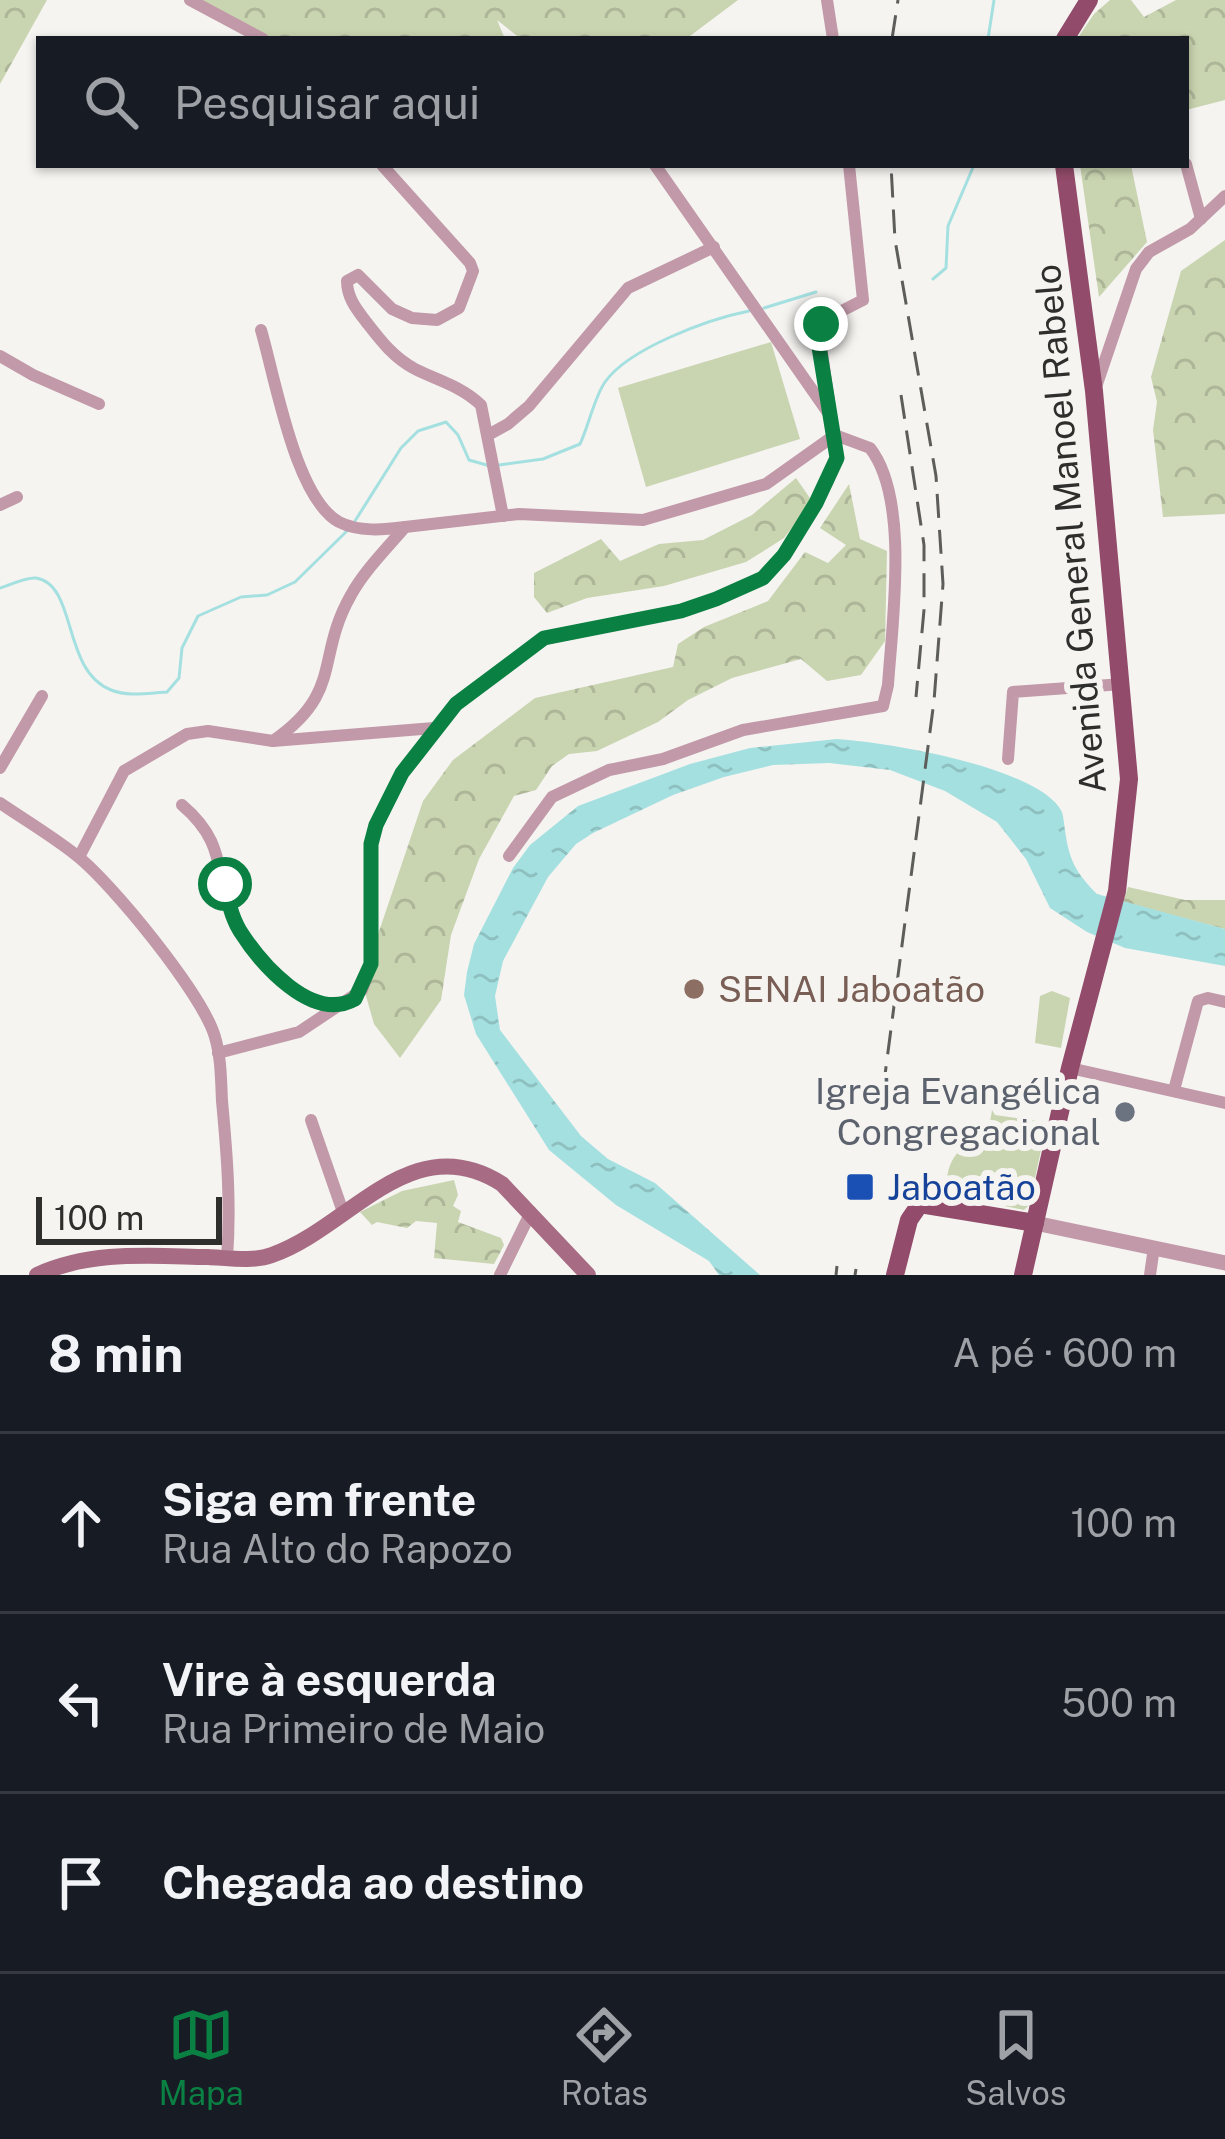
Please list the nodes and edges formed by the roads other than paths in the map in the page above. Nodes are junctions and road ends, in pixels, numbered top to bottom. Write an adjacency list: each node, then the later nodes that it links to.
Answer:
1 (190, 0): 4 (street)
2 (827, 0): 5 (street)
3 (1089, 0): 6 (main road)
4 (257, 36)
5 (833, 36)
6 (1067, 36)
7 (385, 168): 20 (street)
8 (657, 168): 14 (street)
9 (849, 168): 19 (street)
10 (1064, 168): 17 (main road, Avenida General Manoel Rabelo)
11 (1187, 168): 13 (street)
12 (1225, 196): 13 (street)
13 (1201, 219): 17 (street)
14 (714, 247): 19 (street); 20 (street)
15 (262, 330): 25 (street)
16 (0, 356): 18 (street)
17 (1094, 391): 26 (main road, Avenida General Manoel Rabelo)
18 (99, 404)
19 (831, 417): 21 (street)
20 (488, 435): 24 (street)
21 (835, 435): 24 (street); 28 (street); 34 (street)
22 (17, 497): 23 (street)
23 (0, 506)
24 (503, 516): 25 (street)
25 (405, 527): 29 (street)
26 (1123, 684): 30 (street); 39 (main road, Avenida General Manoel Rabelo)
27 (42, 696): 31 (street)
28 (434, 728): 29 (street); 37 (street)
29 (273, 741): 35 (street)
30 (1008, 759)
31 (0, 768)
32 (0, 803): 35 (street)
33 (182, 805): 37 (street)
34 (508, 856)
35 (79, 857): 38 (street)
36 (1225, 1002): 40 (street)
37 (348, 1003): 38 (street)
38 (218, 1053): 47 (street)
39 (1070, 1068): 40 (street); 45 (main road, Avenida General Manoel Rabelo)
40 (1174, 1090): 41 (street)
41 (1225, 1103)
42 (310, 1120): 43 (street)
43 (343, 1212): 44 (main road); 50 (main road)
44 (531, 1212): 53 (street); 54 (main road)
45 (1035, 1223): 46 (street); 55 (main road); 56 (main road, Avenida General Manoel Rabelo)
46 (1154, 1247): 48 (street); 57 (street)
47 (227, 1258): 49 (main road); 50 (main road)
48 (1225, 1263)
49 (180, 1266): 51 (main road)
50 (268, 1266)
51 (85, 1267): 52 (main road)
52 (37, 1275)
53 (500, 1275)
54 (584, 1275)
55 (895, 1275)
56 (1023, 1275)
57 (1150, 1275)

